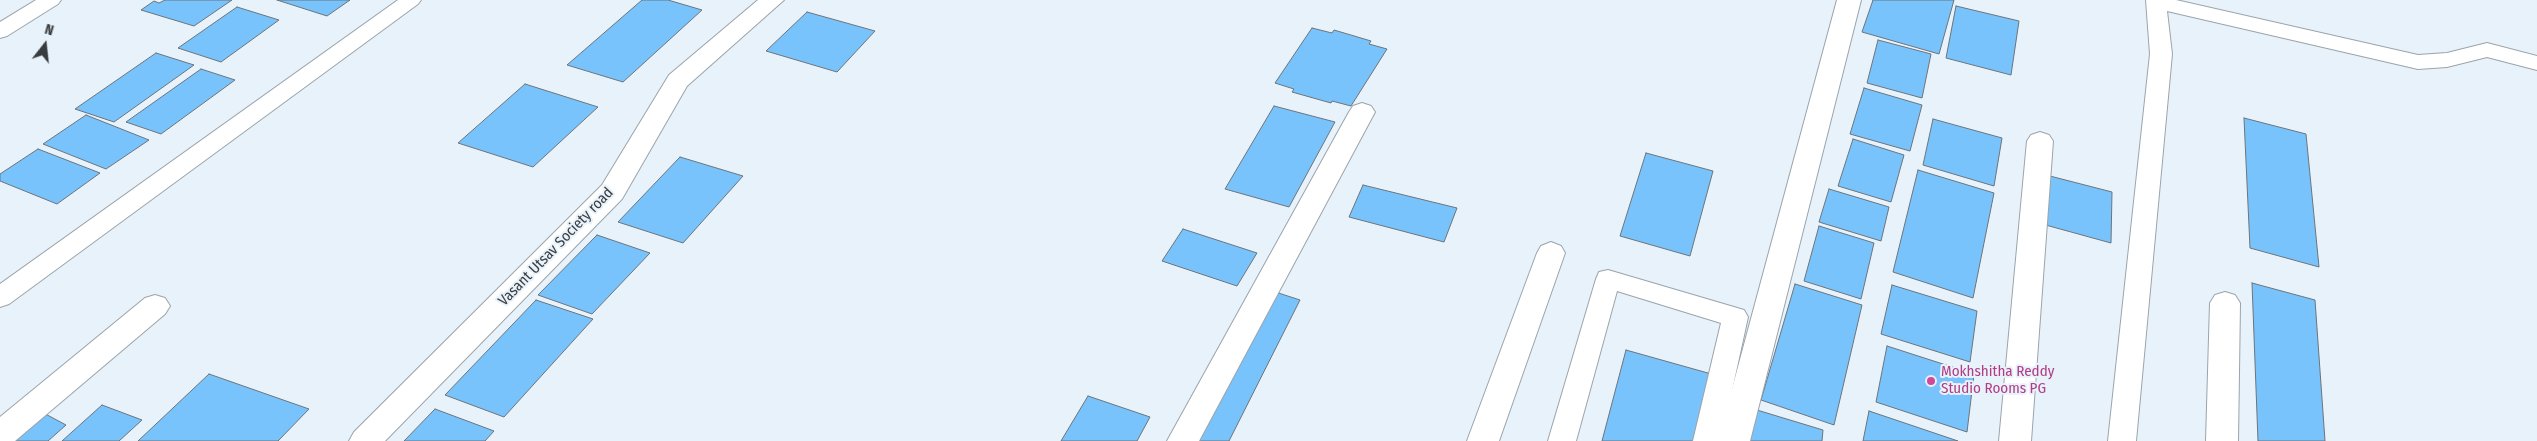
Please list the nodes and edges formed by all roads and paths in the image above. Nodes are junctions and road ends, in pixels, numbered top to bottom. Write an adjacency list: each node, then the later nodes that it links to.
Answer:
1 (51, 0): 6 (lane)
2 (411, 0): 11 (lane)
3 (772, 0): 15 (street, Vasant Utsav Society road)
4 (1849, 0): 20 (street)
5 (2157, 1): 7 (lane); 22 (lane)
6 (0, 31)
7 (2537, 63)
8 (1362, 112): 16 (street)
9 (2040, 141): 21 (street)
10 (1552, 253): 17 (street)
11 (0, 297)
12 (2225, 303): 23 (street)
13 (155, 306): 14 (street)
14 (0, 435)
15 (365, 441)
16 (1183, 441)
17 (1483, 441)
18 (1562, 441): 19 (lane)
19 (1707, 441)
20 (1734, 441)
21 (2014, 441)
22 (2122, 441)
23 (2222, 441)

